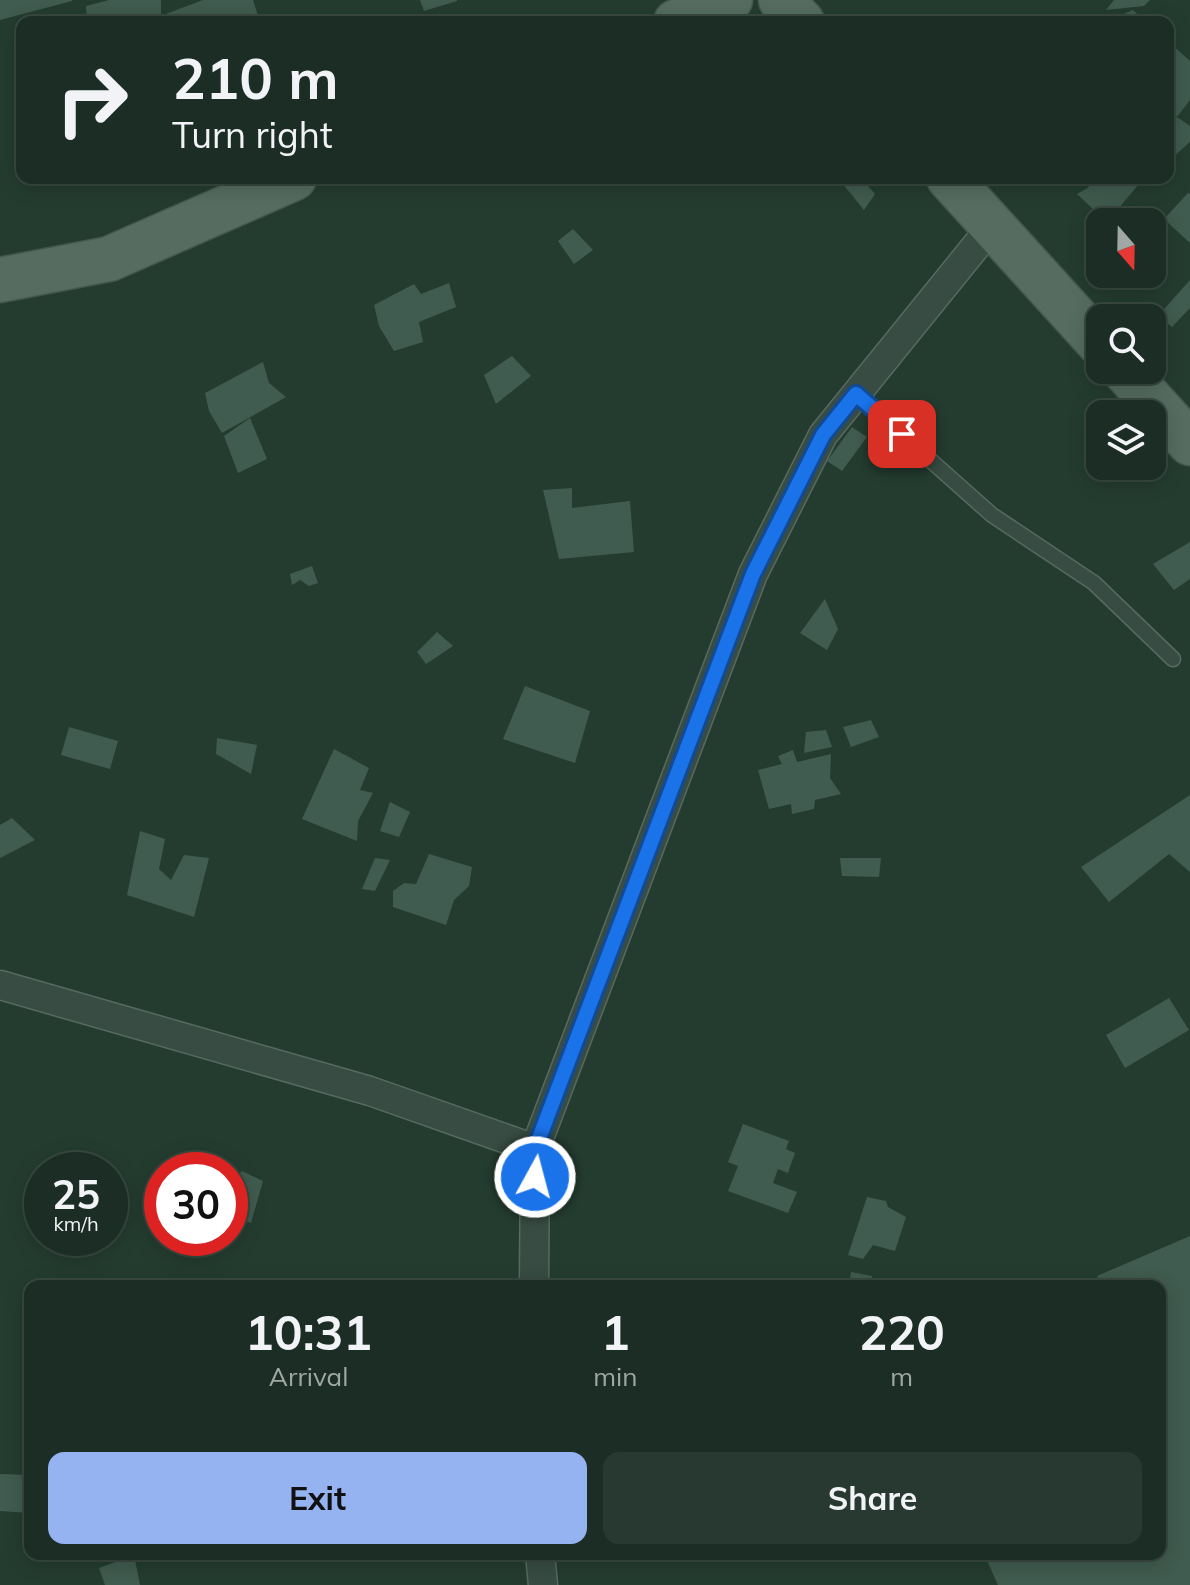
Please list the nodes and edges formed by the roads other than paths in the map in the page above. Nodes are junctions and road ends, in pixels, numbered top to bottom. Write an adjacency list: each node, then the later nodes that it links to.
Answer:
1 (730, 0): 3 (main road)
2 (781, 0): 4 (main road)
3 (691, 16)
4 (796, 16)
5 (280, 184): 8 (main road)
6 (955, 184): 7 (main road)
7 (993, 225): 9 (main road); 11 (street)
8 (0, 280)
9 (1086, 328)
10 (1137, 384): 12 (main road)
11 (856, 394): 13 (lane); 15 (street)
12 (1190, 443)
13 (1173, 659)
14 (0, 985): 15 (street)
15 (535, 1149): 16 (street)
16 (534, 1280)
17 (541, 1560): 18 (street)
18 (543, 1585)

